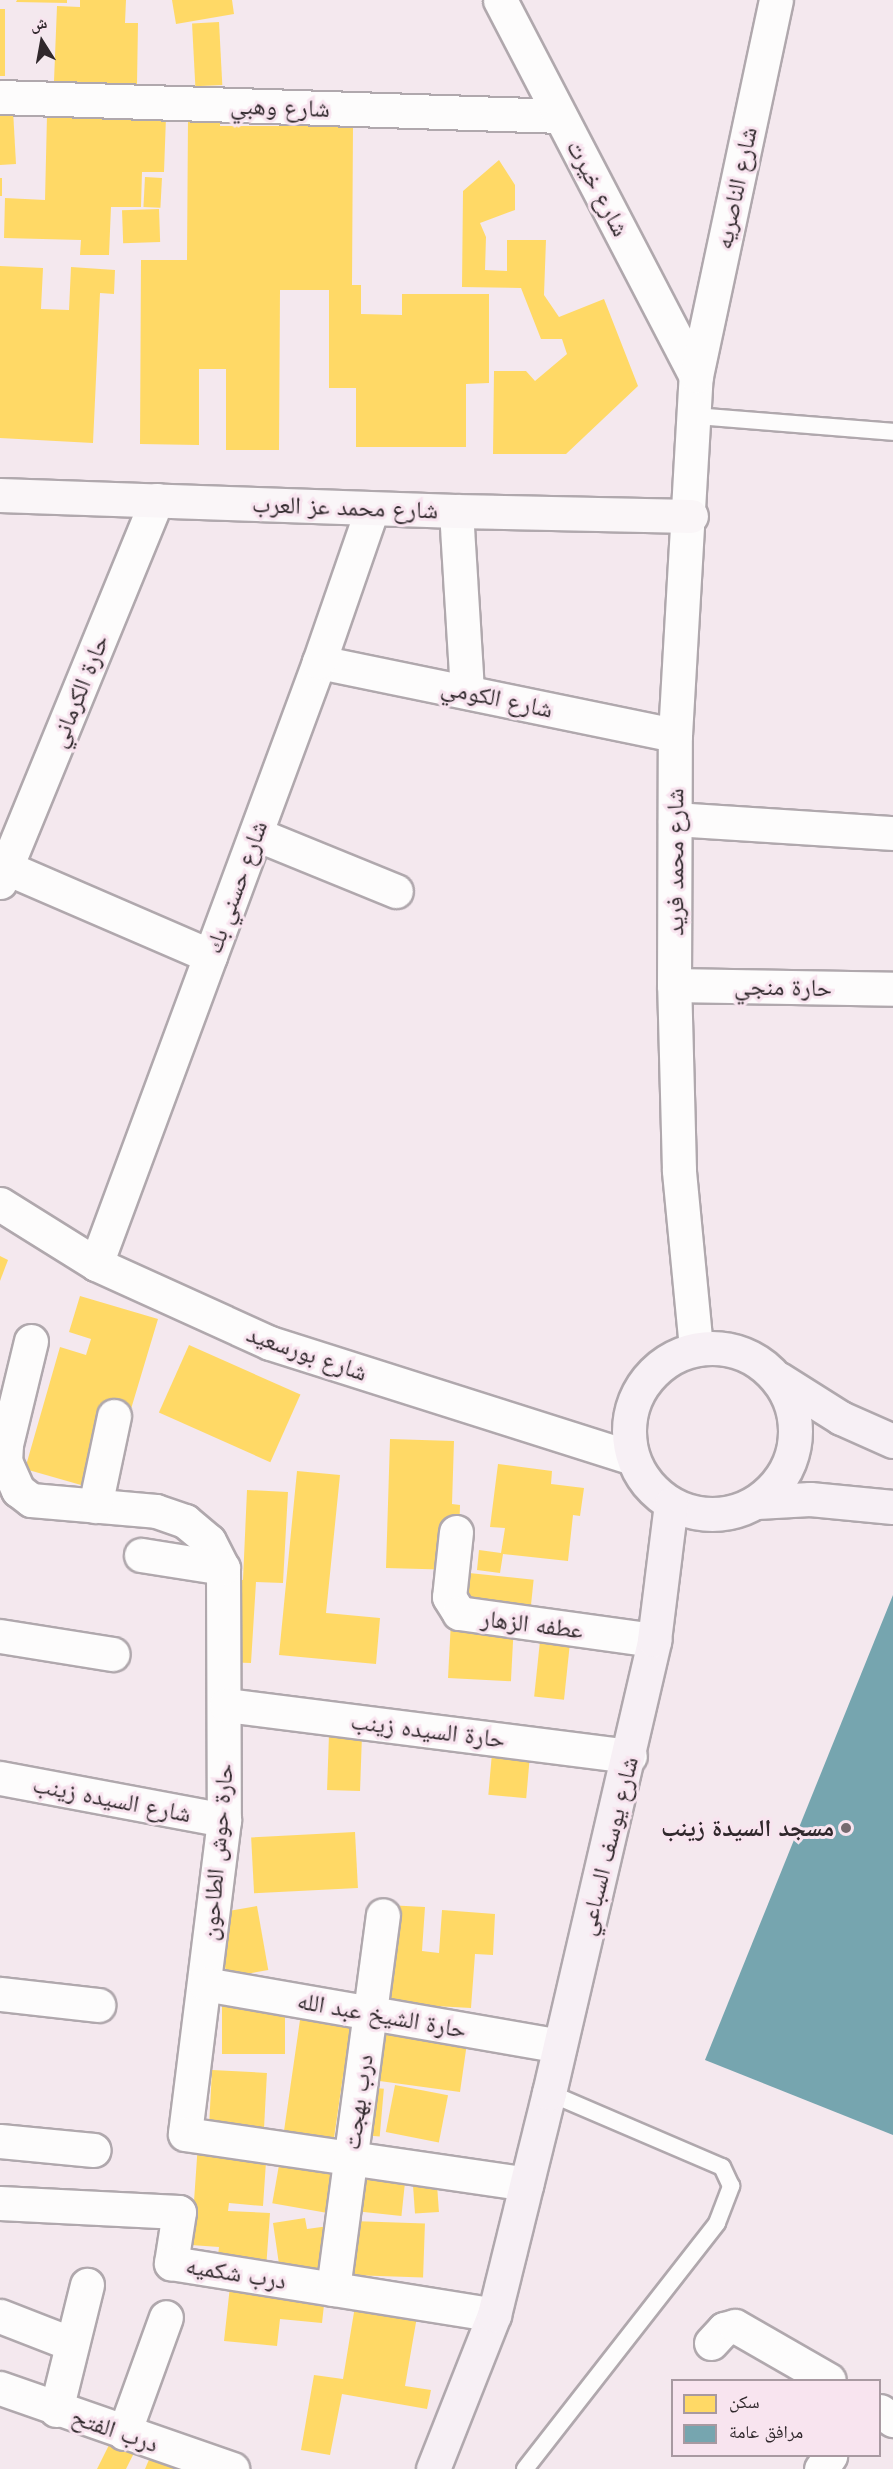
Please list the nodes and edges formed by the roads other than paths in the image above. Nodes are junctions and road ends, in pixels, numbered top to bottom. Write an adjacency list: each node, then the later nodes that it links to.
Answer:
1 (500, 0): 4 (street, شارع خيرت)
2 (776, 0): 5 (street, شارع الناصريه)
3 (0, 97): 4 (street, شارع وهبي)
4 (560, 116): 5 (street, شارع خيرت)
5 (696, 376): 6 (street, شارع محمد فريد)
6 (696, 416): 7 (lane); 12 (street, شارع محمد فريد)
7 (893, 432)
8 (0, 495): 9 (main road, شارع محمد عز العرب)
9 (157, 501): 10 (main road, شارع محمد عز العرب); 19 (street, حارة الكرماني)
10 (372, 508): 11 (main road, شارع محمد عز العرب); 13 (street, شارع حسني بك)
11 (456, 512): 12 (main road, شارع محمد عز العرب); 14 (street)
12 (691, 516): 15 (street, شارع محمد فريد)
13 (319, 662): 14 (street, شارع الكومي); 18 (street, شارع حسني بك)
14 (467, 692): 15 (street, شارع الكومي)
15 (675, 735): 16 (street, شارع محمد فريد)
16 (675, 819): 17 (street); 22 (street, شارع محمد فريد)
17 (893, 832)
18 (256, 834): 20 (street); 21 (street, شارع حسني بك)
19 (2, 871): 21 (street)
20 (396, 891)
21 (210, 956): 25 (street, شارع حسني بك)
22 (674, 985): 23 (street, حارة منجي); 27 (street, شارع محمد فريد)
23 (893, 989)
24 (0, 1204): 25 (street, شارع بورسعيد)
25 (96, 1264): 31 (street, شارع بورسعيد)
26 (31, 1341): 34 (street)
27 (696, 1348): 28 (main road); 31 (main road)
28 (777, 1377): 30 (main road); 32 (main road)
29 (114, 1416): 34 (street)
30 (893, 1441)
31 (632, 1458): 33 (main road)
32 (757, 1502): 33 (main road); 35 (main road)
33 (671, 1504): 40 (main road, شارع يوسف السباعي)
34 (95, 1506): 38 (street)
35 (893, 1507)
36 (456, 1532): 40 (street, عطفه الزهار)
37 (141, 1555): 38 (street)
38 (223, 1568): 42 (street, حارة حوش الطاحون)
39 (0, 1636): 41 (street)
40 (654, 1640): 43 (main road, شارع يوسف السباعي)
41 (113, 1654)
42 (226, 1705): 43 (street, حارة السيده زينب); 45 (street, حارة حوش الطاحون)
43 (630, 1756): 51 (main road, شارع يوسف السباعي)
44 (0, 1778): 45 (street, شارع السيده زينب)
45 (224, 1820): 47 (street, حارة حوش الطاحون)
46 (383, 1915): 50 (street, درب بهجت)
47 (205, 1984): 50 (street, حارة الشيخ عبد الله); 55 (street, حارة حوش الطاحون)
48 (0, 1994): 49 (street)
49 (98, 2006)
50 (370, 2013): 51 (street, حارة الشيخ عبد الله); 55 (street, درب بهجت)
51 (559, 2046): 52 (main road, شارع يوسف السباعي)
52 (549, 2093): 56 (main road, شارع يوسف السباعي); 72 (lane)
53 (0, 2141): 54 (street)
54 (94, 2150)
55 (351, 2158): 56 (street); 59 (street, درب بهجت)
56 (526, 2184): 60 (main road, شارع يوسف السباعي)
57 (0, 2203): 59 (street, درب شكميه)
58 (87, 2285): 64 (street)
59 (333, 2289): 60 (street, درب شكميه)
60 (494, 2315): 71 (main road, شارع يوسف السباعي)
61 (0, 2316): 64 (street)
62 (166, 2317): 68 (street)
63 (711, 2343): 65 (street)
64 (72, 2344): 67 (street)
65 (827, 2379)
66 (0, 2388): 67 (street, درب الفتح)
67 (56, 2410): 68 (street, درب الفتح)
68 (124, 2433): 70 (street, درب الفتح)
69 (830, 2457): 73 (street)
70 (232, 2469)
71 (433, 2469)
72 (525, 2469)
73 (821, 2469)

